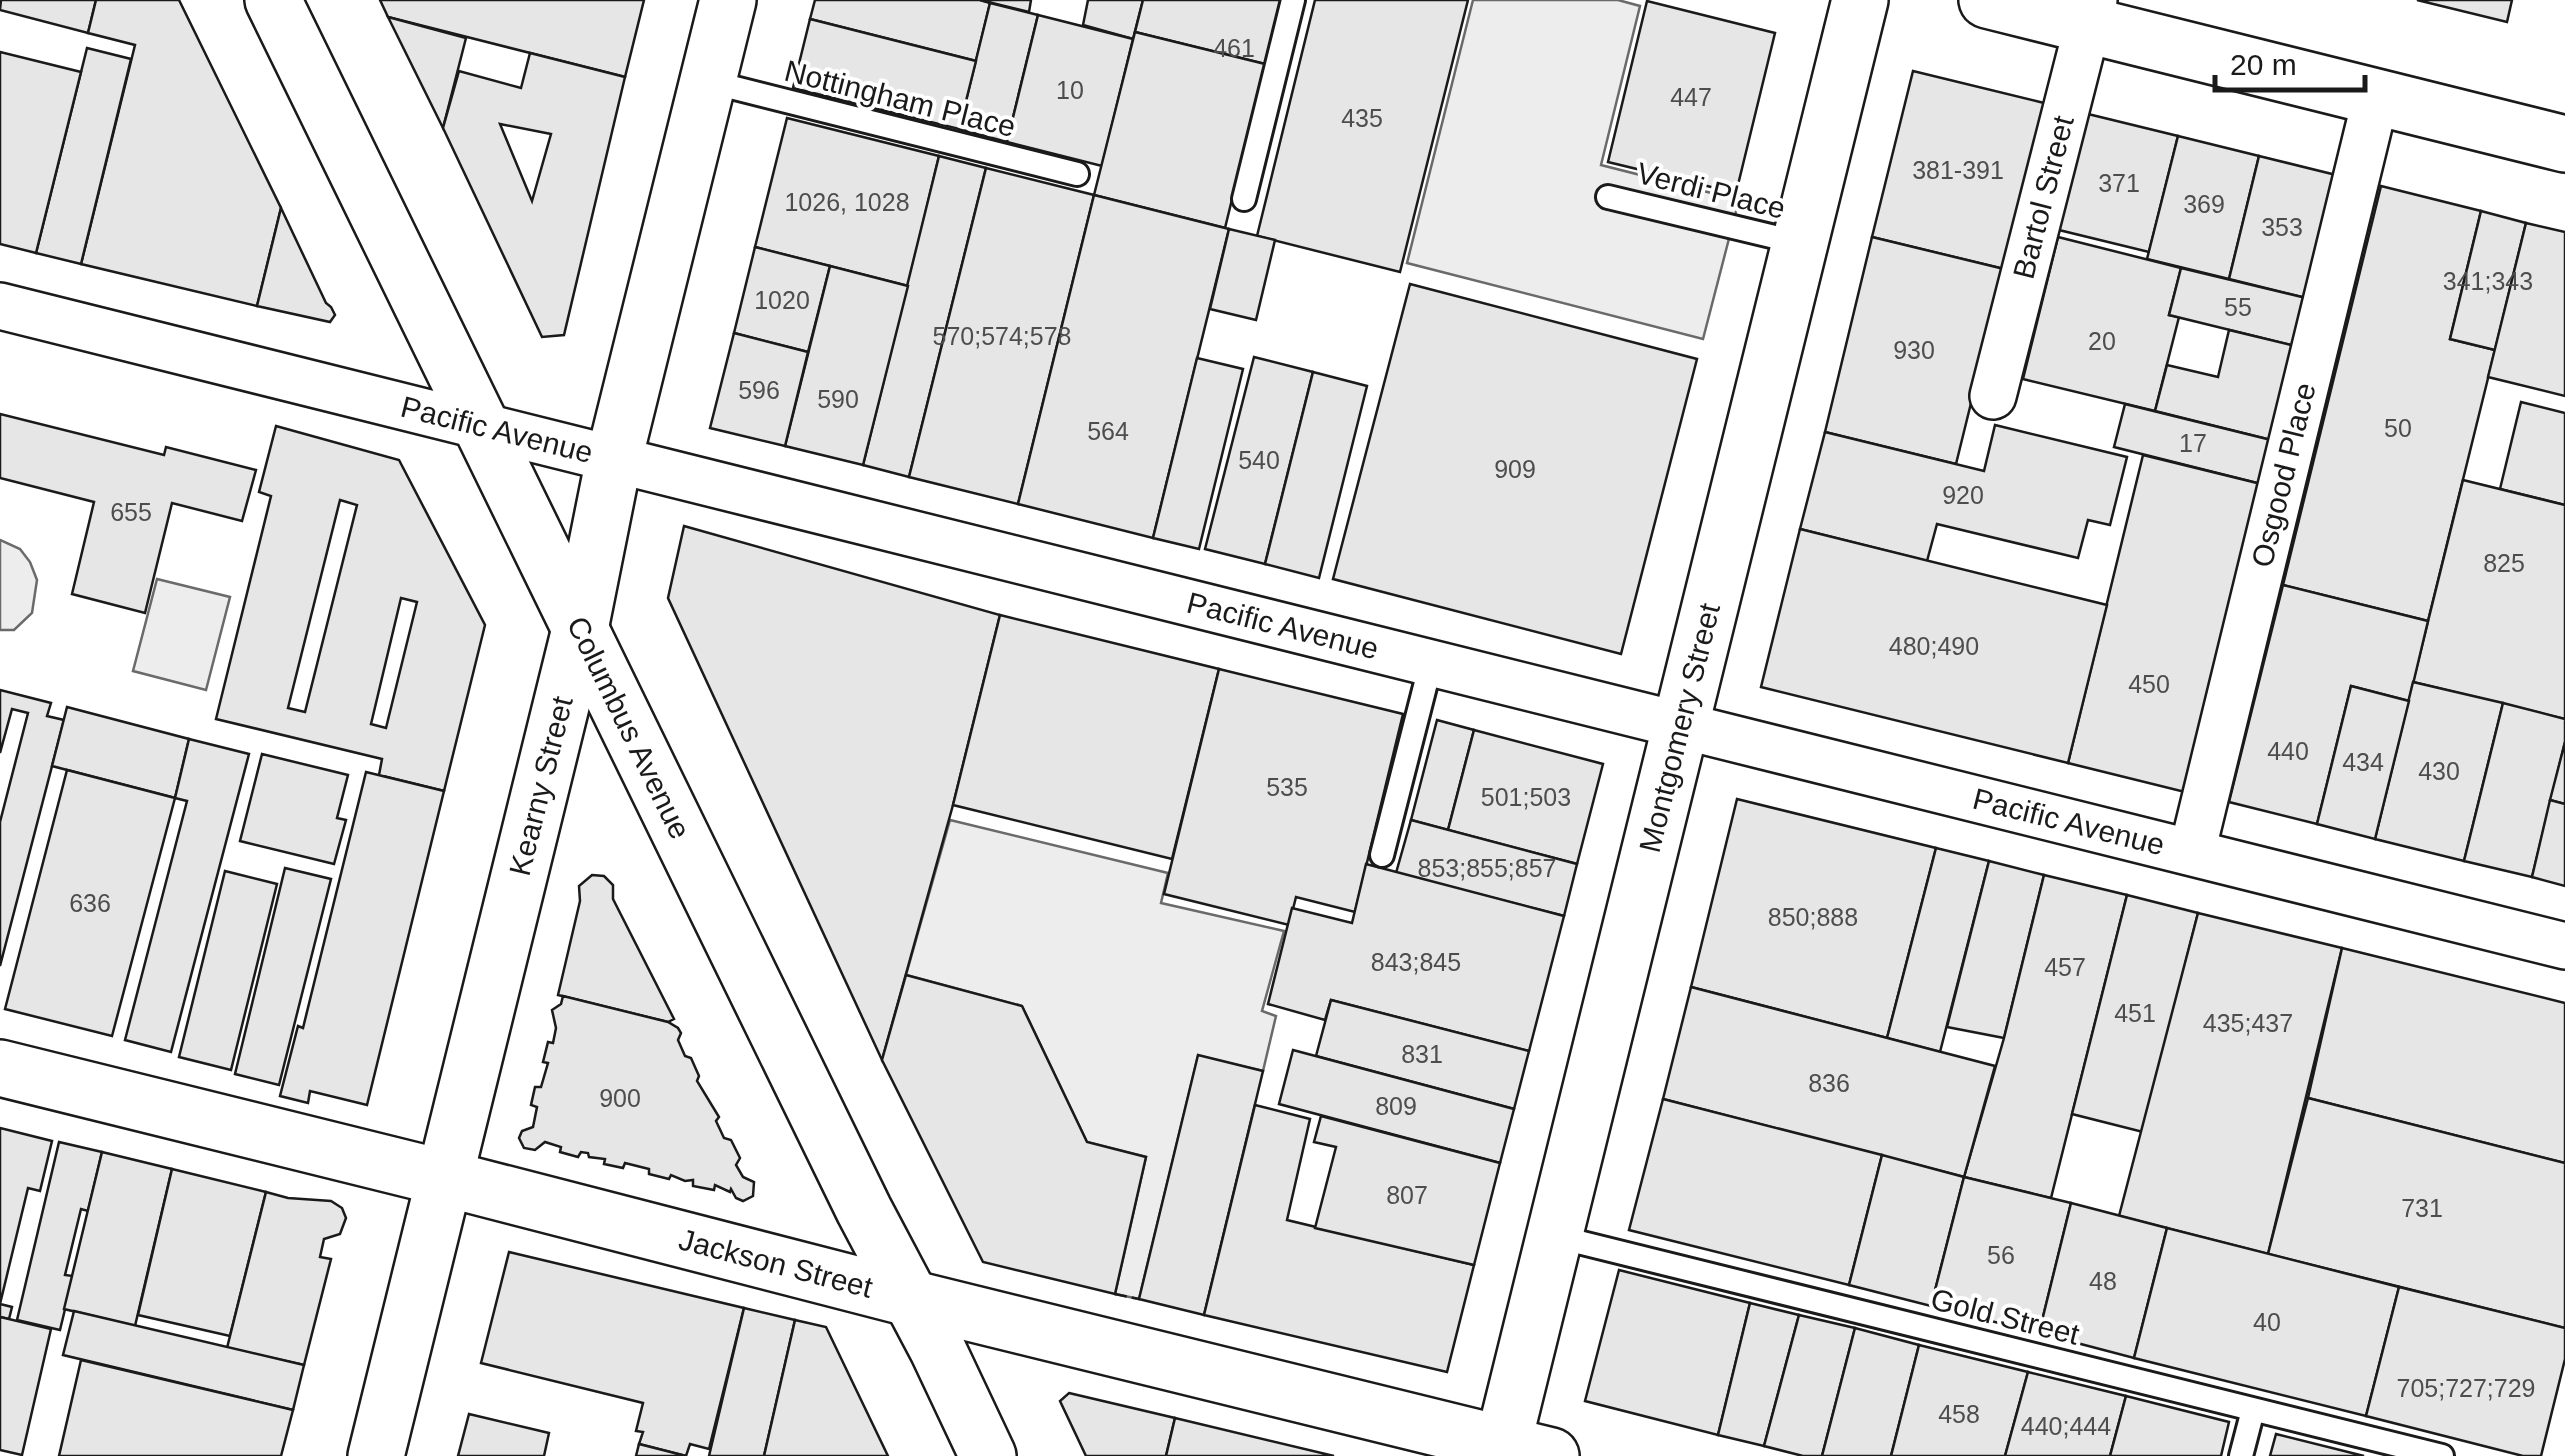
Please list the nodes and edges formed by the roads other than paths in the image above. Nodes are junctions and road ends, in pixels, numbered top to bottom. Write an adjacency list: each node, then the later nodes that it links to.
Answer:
1 (273, 0): 16 (street, Columbus Avenue)
2 (728, 0): 7 (street, Kearny Street)
3 (1293, 0): 12 (lane)
4 (1860, 0): 13 (street, Montgomery Street)
5 (1987, 0): 6 (street)
6 (2091, 12): 8 (street); 15 (street, Bartol Street)
7 (708, 81): 10 (lane, Nottingham Place); 17 (street, Kearny Street)
8 (2376, 97): 9 (street); 21 (street, Osgood Place)
9 (2565, 144)
10 (1078, 174)
11 (1608, 197): 13 (lane, Verdi Place)
12 (1244, 199)
13 (1800, 243): 20 (street, Montgomery Street)
14 (0, 306): 16 (street, Pacific Avenue)
15 (1992, 396)
16 (480, 426): 17 (street, Pacific Avenue); 18 (street, Columbus Avenue)
17 (614, 459): 18 (street, Kearny Street); 19 (street, Pacific Avenue)
18 (580, 629): 25 (street, Kearny Street); 27 (street, Columbus Avenue)
19 (1432, 664): 20 (street, Pacific Avenue); 22 (lane)
20 (1680, 726): 21 (street, Pacific Avenue); 26 (street, Montgomery Street)
21 (2192, 852): 23 (street, Pacific Avenue)
22 (1382, 855)
23 (2565, 946)
24 (0, 1068): 25 (street, Jackson Street)
25 (444, 1178): 27 (street, Jackson Street); 30 (street, Kearny Street)
26 (1554, 1236): 28 (lane, Gold Street); 29 (street, Montgomery Street)
27 (909, 1298): 29 (street, Jackson Street); 31 (street, Columbus Avenue)
28 (2253, 1410): 32 (lane); 33 (lane, Gold Street)
29 (1518, 1452)
30 (376, 1456)
31 (988, 1456)
32 (2241, 1456)
33 (2442, 1456)

